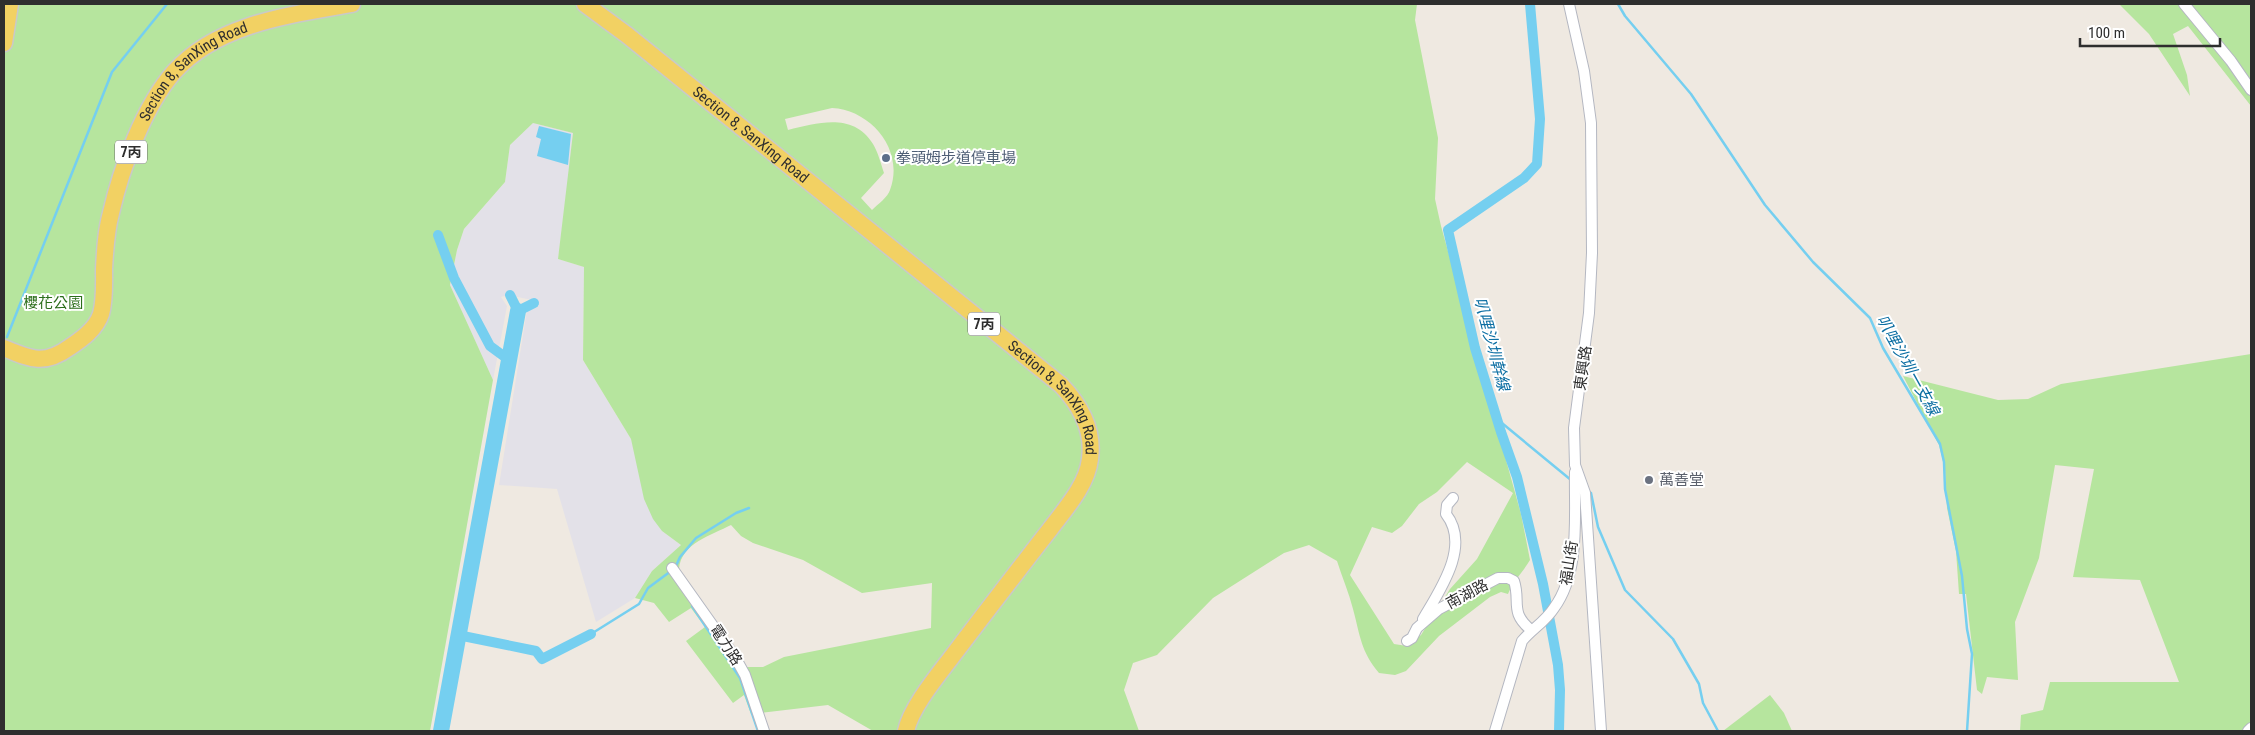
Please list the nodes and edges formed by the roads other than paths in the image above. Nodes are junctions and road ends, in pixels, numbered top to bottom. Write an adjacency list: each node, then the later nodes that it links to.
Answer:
1 (10, 4): 6 (main road)
2 (352, 4): 8 (main road, Section 8, SanXing Road / 7丙)
3 (585, 4): 17 (main road, Section 8, SanXing Road / 7丙)
4 (1569, 4): 9 (street, 東興路)
5 (2184, 4): 7 (street)
6 (4, 43)
7 (2251, 90)
8 (4, 348)
9 (1575, 465): 13 (street, 福山街); 19 (street, 東興路)
10 (1453, 498): 12 (street)
11 (672, 568): 16 (street, 電力路)
12 (1418, 628): 13 (street, 南湖路); 14 (street, 南湖路)
13 (1531, 630): 18 (street, 福山街)
14 (1407, 641)
15 (2251, 728): 20 (street)
16 (764, 731)
17 (906, 731)
18 (1495, 731)
19 (1600, 731)
20 (2248, 731)

